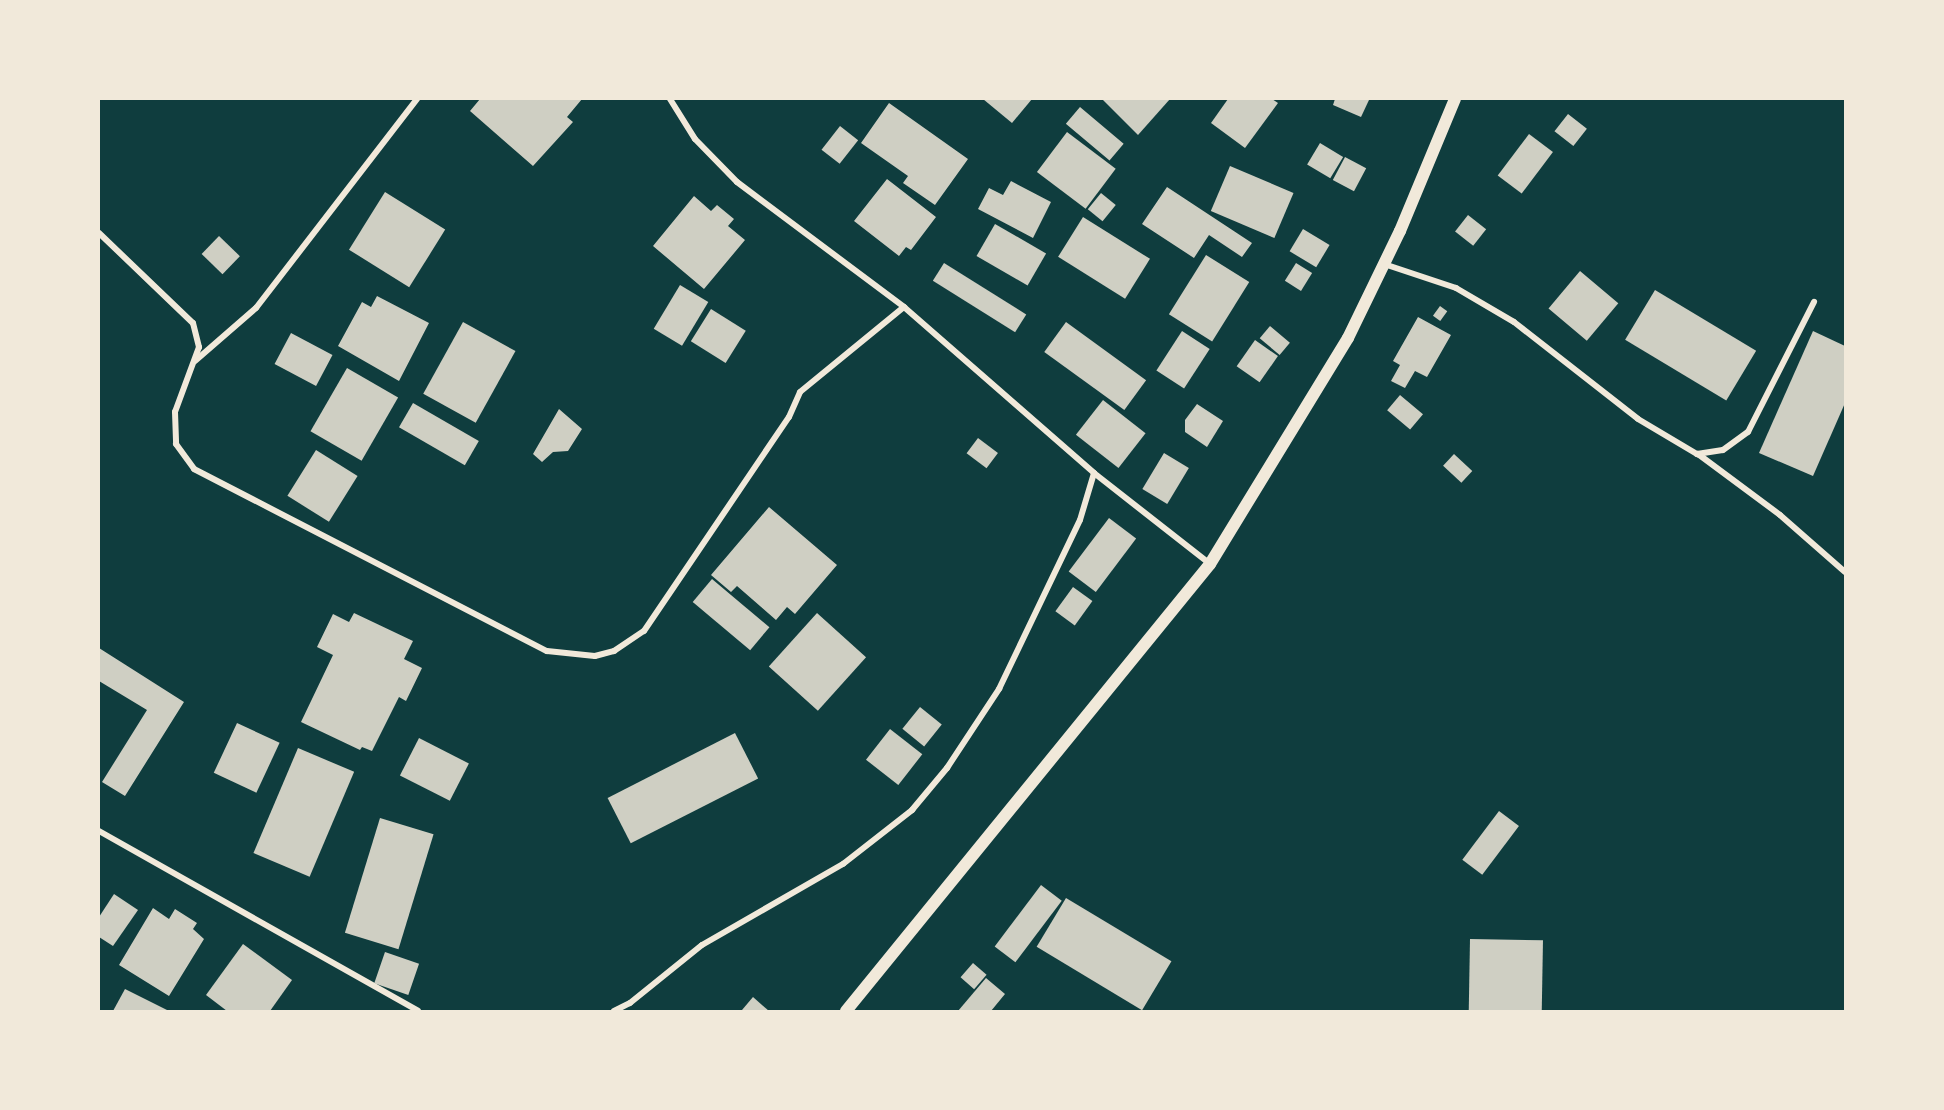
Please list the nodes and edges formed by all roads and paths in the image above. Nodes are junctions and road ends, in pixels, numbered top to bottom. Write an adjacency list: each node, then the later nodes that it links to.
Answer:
1 (417, 99): 8 (street)
2 (1455, 99): 5 (main road)
3 (670, 100): 7 (street)
4 (99, 233): 8 (street)
5 (1384, 264): 9 (street); 11 (main road)
6 (1814, 302): 9 (street)
7 (904, 307): 8 (street); 10 (street)
8 (194, 362)
9 (1697, 454): 12 (street)
10 (1094, 472): 11 (street); 15 (street)
11 (1210, 564): 16 (main road)
12 (1845, 572)
13 (99, 831): 14 (street)
14 (418, 1011)
15 (614, 1011)
16 (846, 1011)

